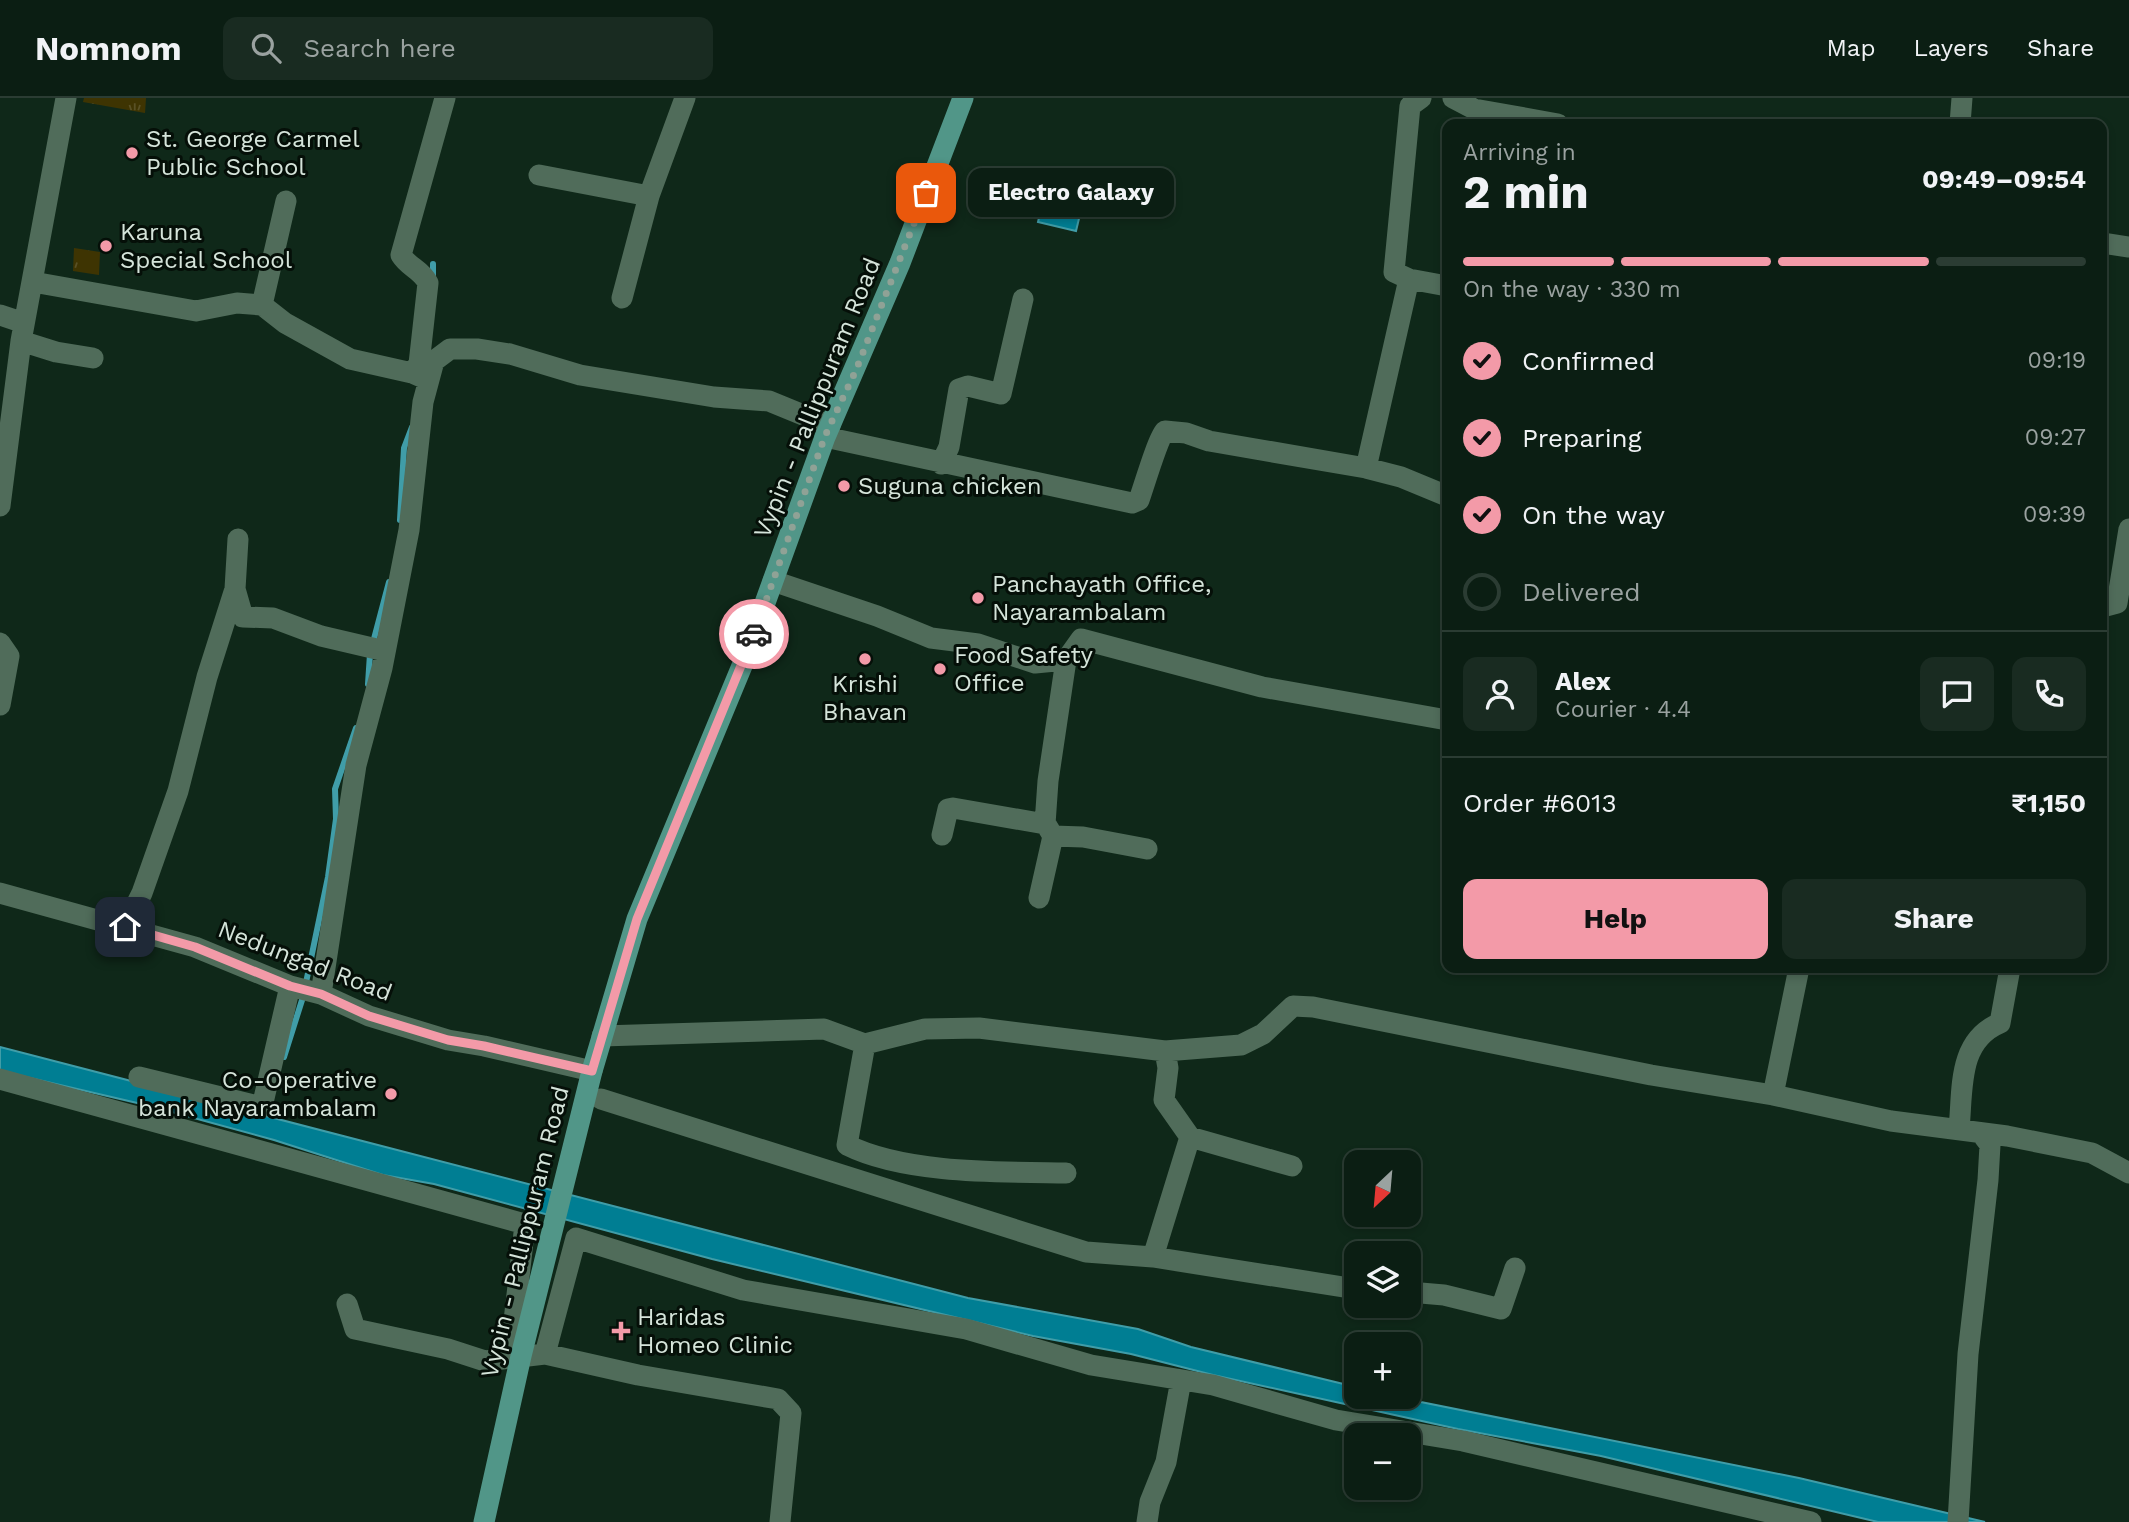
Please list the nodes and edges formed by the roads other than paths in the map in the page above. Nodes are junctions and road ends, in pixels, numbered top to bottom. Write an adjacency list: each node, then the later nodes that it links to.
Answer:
1 (66, 98): 16 (street)
2 (445, 98): 24 (street)
3 (685, 98): 11 (street)
4 (963, 98): 25 (main road, Vypin - Pallippuram Road)
5 (1421, 98): 15 (street)
6 (1453, 98): 8 (street)
7 (1962, 98): 9 (street)
8 (1530, 119)
9 (1960, 119)
10 (539, 175): 11 (street)
11 (649, 196): 18 (street)
12 (286, 201): 20 (street)
13 (2107, 244): 14 (street)
14 (2129, 247)
15 (1409, 279): 17 (street); 27 (street)
16 (33, 282): 20 (street); 22 (street)
17 (1442, 285)
18 (622, 298)
19 (1023, 299): 26 (street)
20 (261, 305): 24 (street)
21 (0, 315): 22 (street)
22 (23, 332): 23 (street); 29 (street)
23 (93, 358)
24 (422, 378): 25 (street); 36 (street)
25 (828, 431): 26 (street); 32 (main road, Vypin - Pallippuram Road)
26 (941, 464): 27 (street)
27 (1366, 468): 28 (street)
28 (1442, 494)
29 (0, 506)
30 (2129, 529): 34 (street)
31 (238, 538): 33 (street)
32 (773, 581): 37 (street); 50 (main road, Vypin - Pallippuram Road)
33 (235, 589): 36 (street); 45 (street)
34 (2107, 606)
35 (0, 643): 38 (street)
36 (376, 648): 49 (street)
37 (1066, 660): 39 (street); 40 (street)
38 (0, 705)
39 (1442, 718)
40 (1049, 830): 41 (street); 42 (street); 44 (street)
41 (942, 835)
42 (1147, 849)
43 (0, 893): 45 (street, Nedungad Road)
44 (1039, 898)
45 (125, 927): 48 (street, Nedungad Road)
46 (1798, 973): 56 (street)
47 (2009, 973): 58 (street)
48 (290, 986): 49 (street, Nedungad Road); 54 (street)
49 (317, 993): 53 (street, Nedungad Road)
50 (602, 1036): 51 (street); 53 (main road, Vypin - Pallippuram Road)
51 (865, 1044): 52 (street); 62 (street)
52 (1165, 1051): 56 (street); 60 (street)
53 (592, 1071): 70 (main road, Vypin - Pallippuram Road)
54 (139, 1077)
55 (0, 1080): 70 (street)
56 (1773, 1095): 58 (street)
57 (601, 1099): 64 (street)
58 (1959, 1129): 59 (street)
59 (1981, 1133): 63 (street); 72 (street)
60 (1190, 1137): 61 (street); 64 (street)
61 (1292, 1166)
62 (1066, 1173)
63 (2129, 1173)
64 (1153, 1257): 66 (street)
65 (1515, 1268): 67 (street)
66 (1344, 1287)
67 (1421, 1293)
68 (347, 1304): 70 (street)
69 (545, 1354): 70 (street); 71 (street); 74 (street)
70 (521, 1356): 73 (main road, Vypin - Pallippuram Road)
71 (1181, 1380): 75 (street); 76 (street)
72 (1958, 1515)
73 (484, 1522)
74 (780, 1522)
75 (1147, 1522)
76 (1811, 1522)

